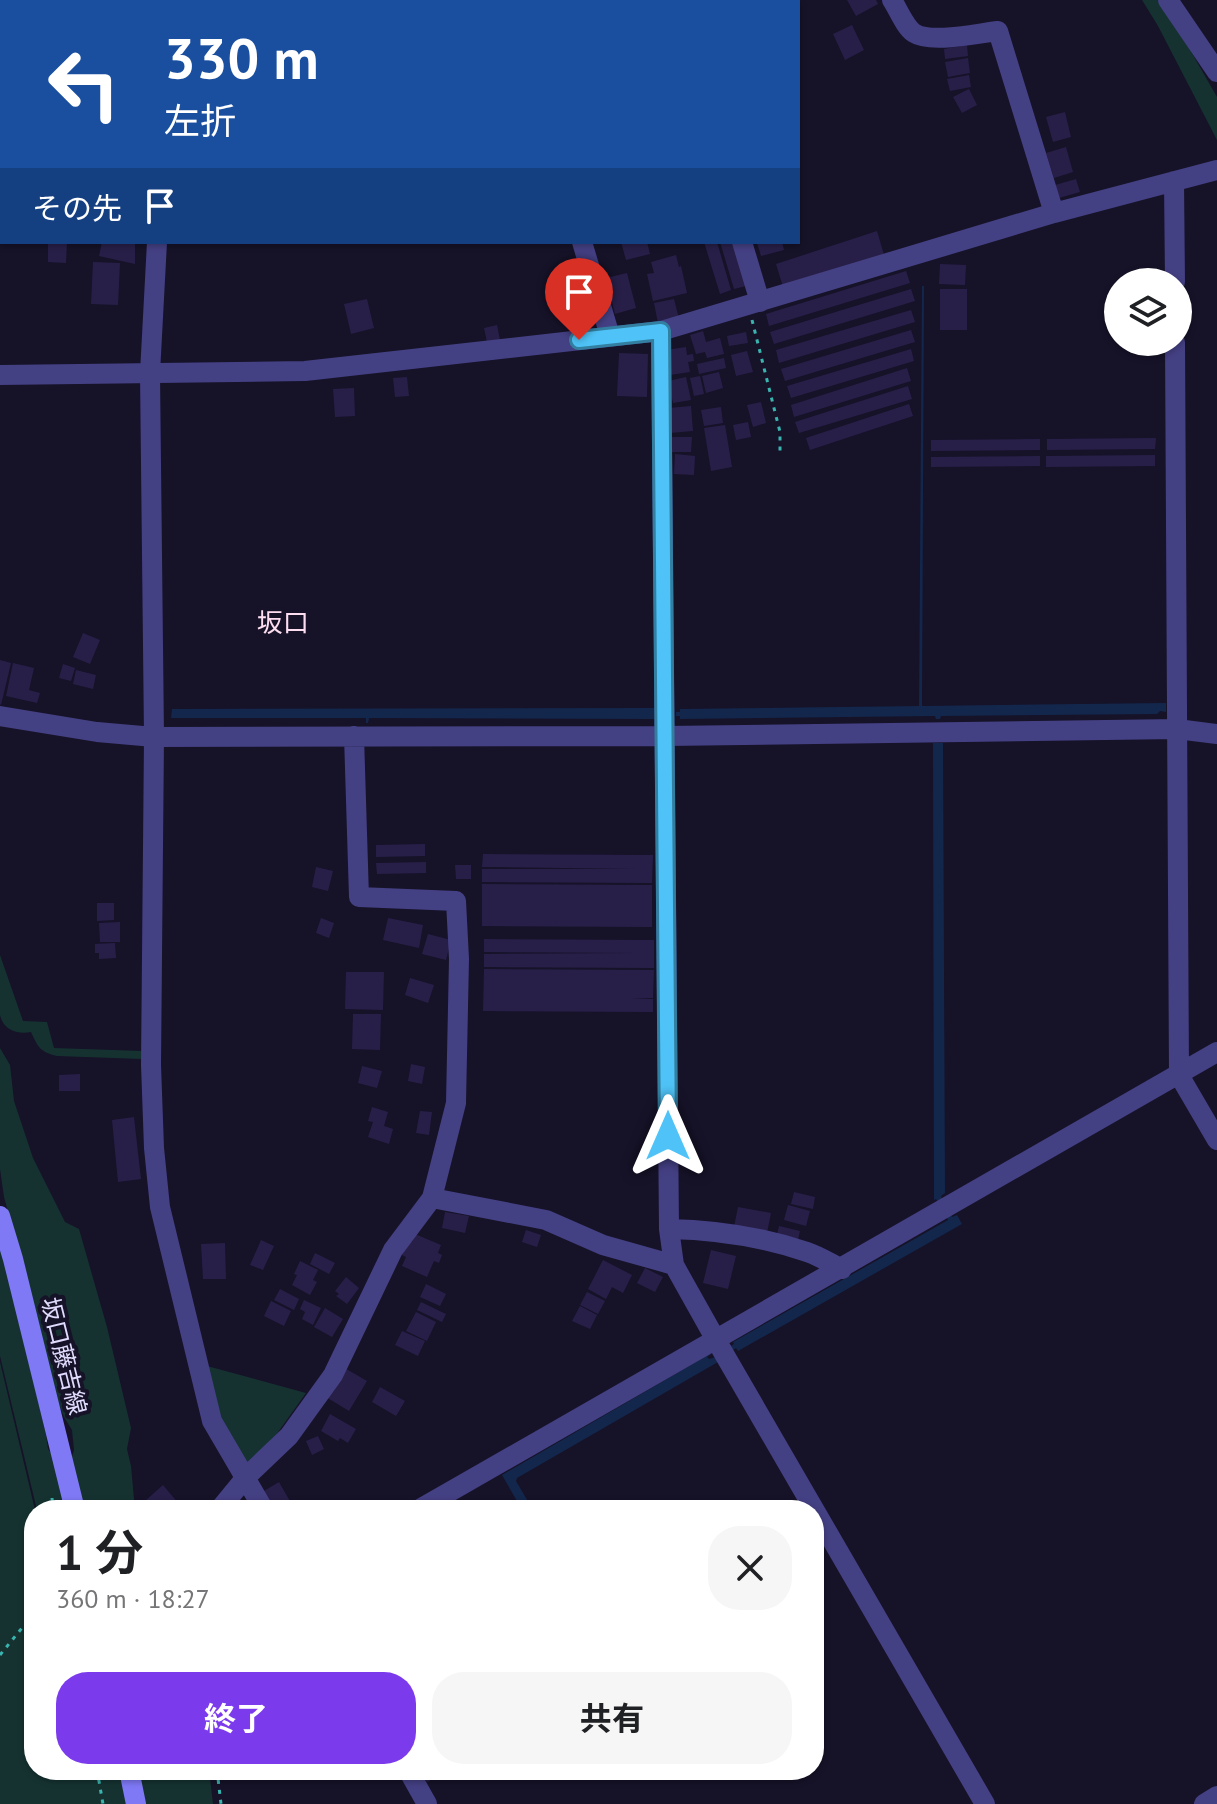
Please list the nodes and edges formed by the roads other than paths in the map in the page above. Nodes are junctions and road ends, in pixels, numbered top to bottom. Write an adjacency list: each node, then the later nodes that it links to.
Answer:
1 (892, 0): 6 (street)
2 (1168, 0): 3 (street)
3 (1217, 72)
4 (1217, 170): 5 (street)
5 (1174, 181): 6 (street); 10 (street)
6 (1054, 213): 11 (street)
7 (157, 244): 15 (street)
8 (583, 244): 13 (street)
9 (742, 244): 11 (street)
10 (1175, 268)
11 (754, 304): 12 (street)
12 (661, 331): 13 (street); 21 (street)
13 (610, 336): 15 (street)
14 (1175, 356): 18 (street)
15 (150, 373): 16 (street); 22 (street)
16 (0, 375)
17 (0, 716): 22 (street)
18 (1177, 729): 19 (street); 21 (street); 24 (street)
19 (1217, 734)
20 (354, 736): 21 (street); 22 (street); 26 (street)
21 (666, 736): 28 (street)
22 (154, 737): 32 (street)
23 (1217, 1052): 24 (street)
24 (1179, 1075): 25 (street); 30 (street)
25 (1217, 1140)
26 (432, 1198): 29 (street); 32 (street)
27 (0, 1216): 33 (main road, 坂口藤吉線)
28 (669, 1229): 29 (street); 30 (street)
29 (674, 1265): 31 (street)
30 (842, 1269): 31 (street)
31 (716, 1340): 36 (street); 37 (street)
32 (246, 1477): 34 (street); 35 (street)
33 (73, 1500)
34 (227, 1500)
35 (259, 1500)
36 (436, 1500)
37 (809, 1500)
38 (824, 1526): 44 (street)
39 (131, 1780): 42 (main road)
40 (414, 1780): 43 (street)
41 (1217, 1796): 45 (street)
42 (136, 1804)
43 (427, 1804)
44 (985, 1804)
45 (1204, 1804)

